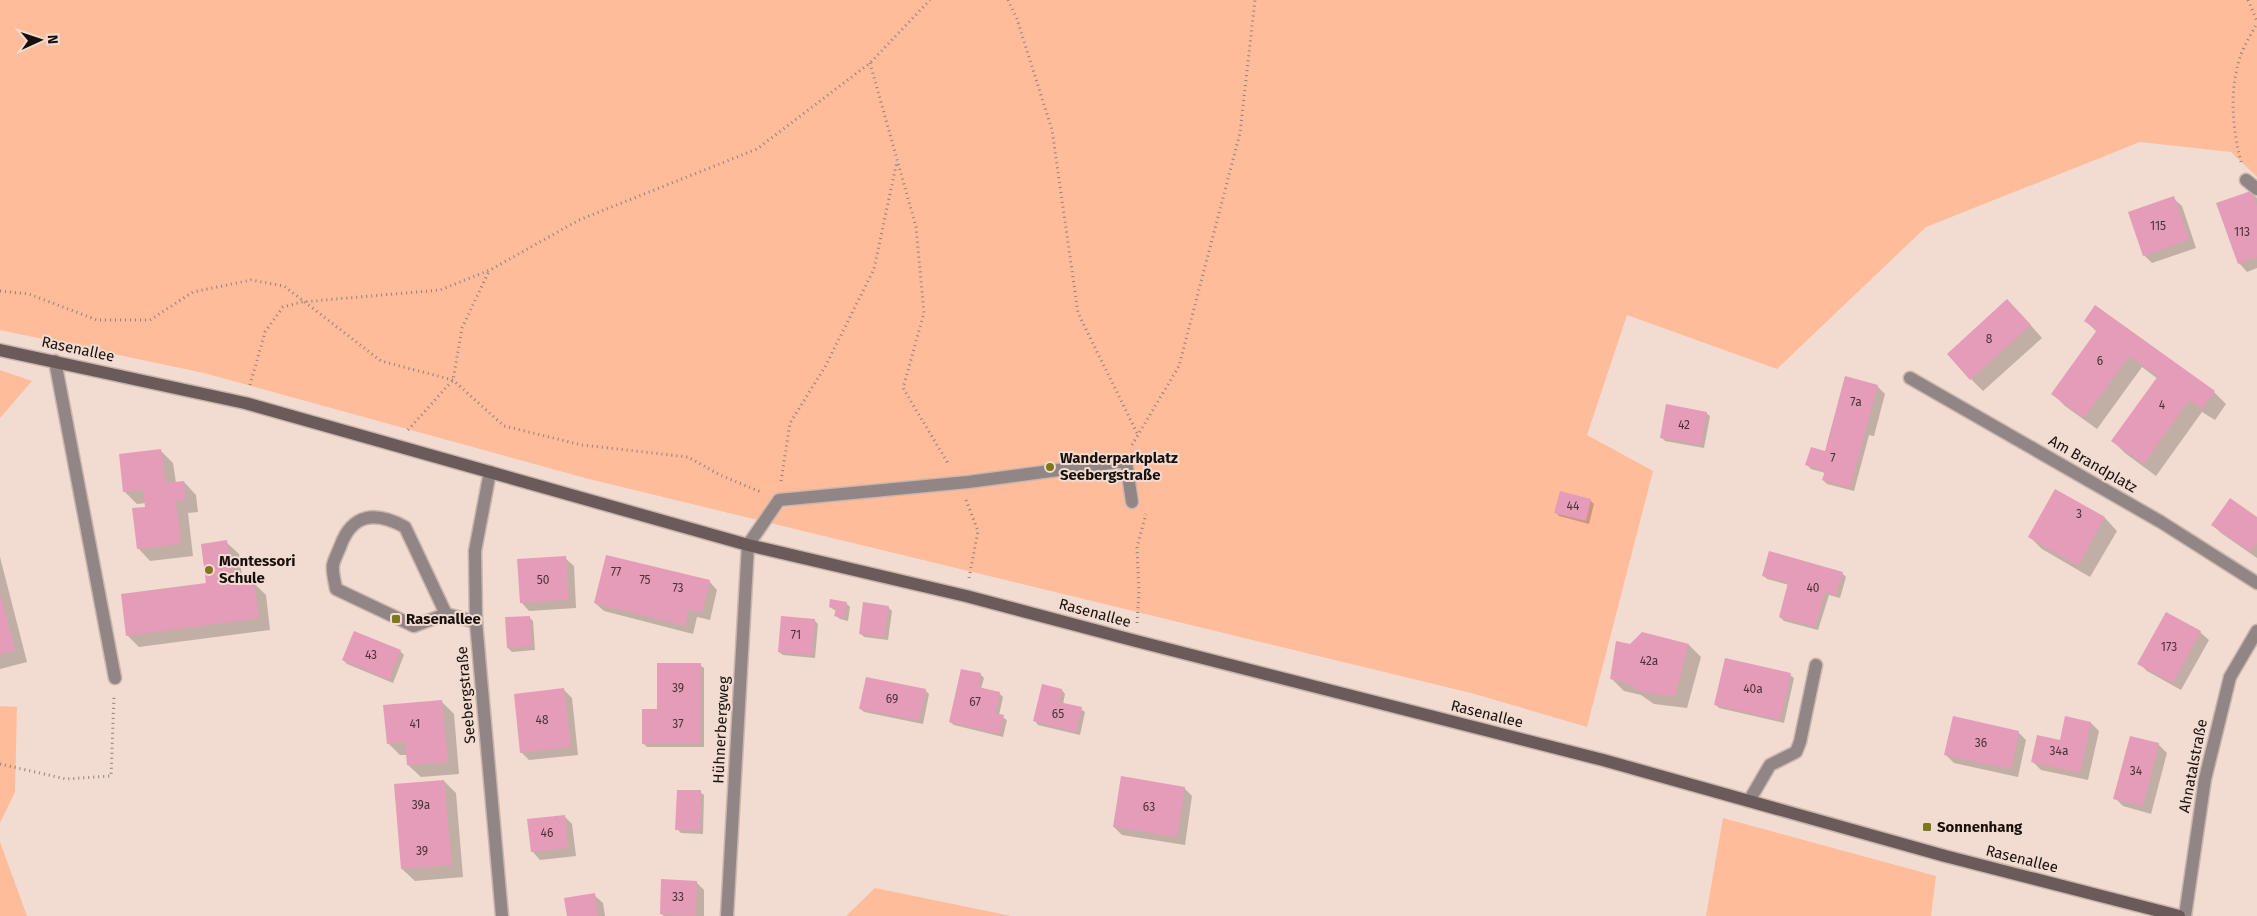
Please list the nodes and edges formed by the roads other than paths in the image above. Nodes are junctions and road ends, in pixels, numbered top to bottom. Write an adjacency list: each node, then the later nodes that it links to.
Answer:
1 (2246, 180): 2 (street)
2 (2257, 188)
3 (0, 350): 4 (main road, Rasenallee)
4 (55, 361): 6 (main road, Rasenallee); 14 (street)
5 (1910, 378): 9 (street, Am Brandplatz)
6 (490, 472): 8 (main road, Rasenallee); 11 (street, Seebergstraße)
7 (1132, 502): 8 (street)
8 (748, 545): 15 (main road, Rasenallee); 17 (street, Hühnerbergweg)
9 (2257, 583)
10 (446, 614): 10 (street); 11 (street)
11 (476, 622): 16 (street, Seebergstraße)
12 (2257, 631): 19 (street, Ahnatalstraße)
13 (1816, 665): 15 (street)
14 (115, 678)
15 (1748, 801): 18 (main road, Rasenallee)
16 (502, 916)
17 (727, 916)
18 (2179, 916)
19 (2185, 916)

